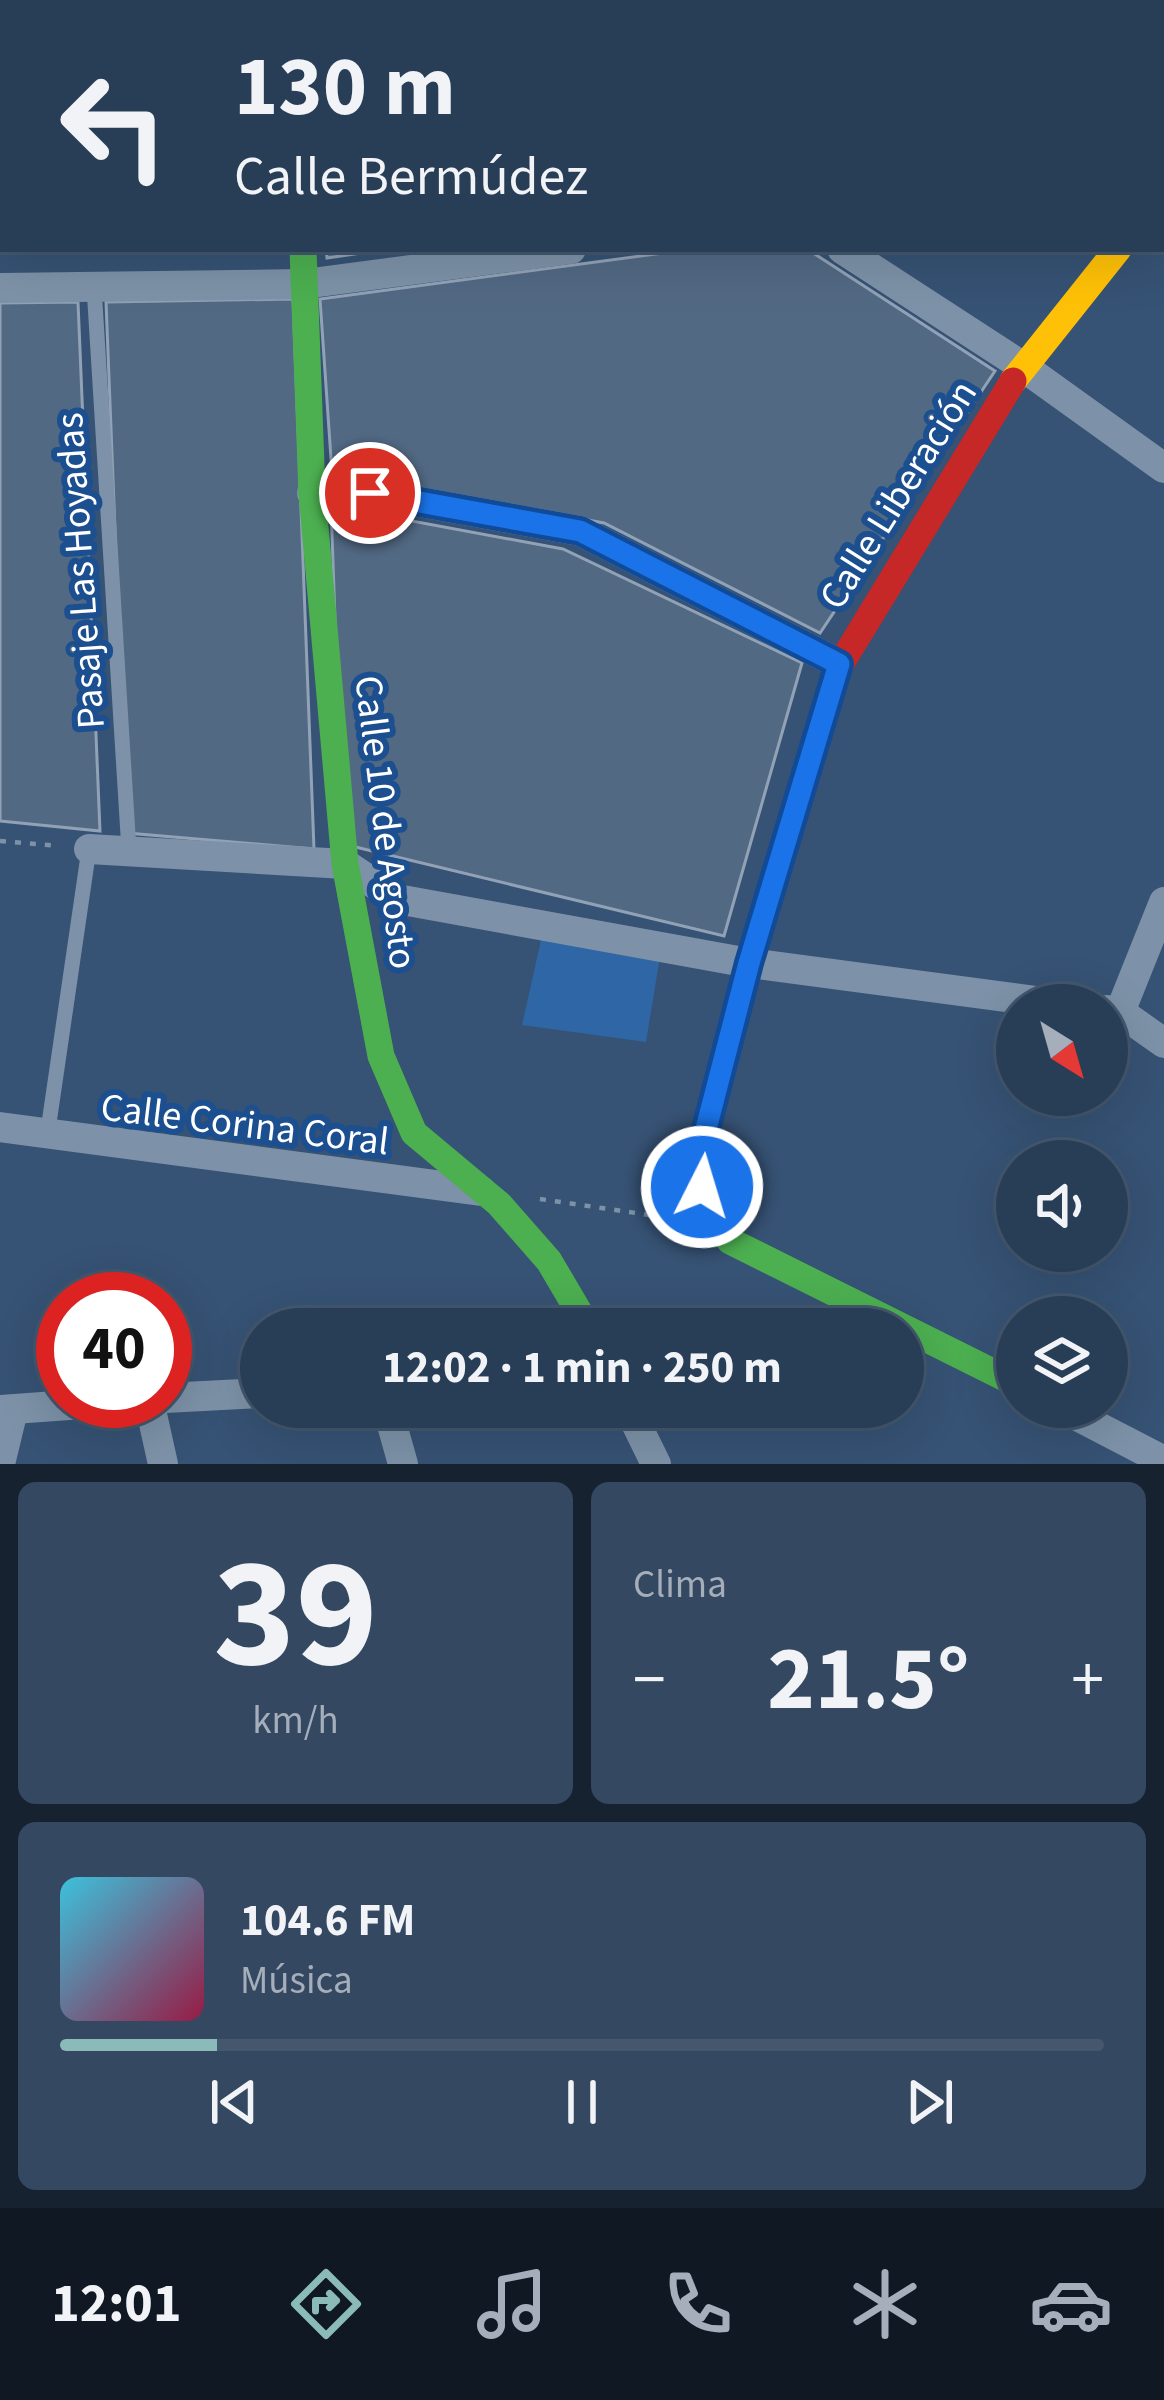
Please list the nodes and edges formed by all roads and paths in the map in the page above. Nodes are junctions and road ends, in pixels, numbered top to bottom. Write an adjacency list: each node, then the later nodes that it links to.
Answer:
1 (303, 252): 5 (street, Calle 10 de Agosto)
2 (548, 252): 5 (street)
3 (847, 252): 8 (street)
4 (1116, 252): 8 (street, Calle Liberación)
5 (304, 284): 6 (street); 10 (street, Calle 10 de Agosto)
6 (94, 287): 7 (street); 14 (lane, Pasaje Las Hoyadas)
7 (0, 288)
8 (1022, 365): 9 (street); 11 (street, Calle Liberación)
9 (1164, 468)
10 (312, 493): 11 (street); 15 (street, Calle 10 de Agosto)
11 (839, 664): 17 (street, Calle Liberación)
12 (0, 841): 13 (path)
13 (89, 849): 14 (street); 23 (lane)
14 (129, 851): 15 (street)
15 (345, 864): 17 (street); 24 (street, Calle 10 de Agosto)
16 (1164, 902): 18 (street)
17 (749, 963): 19 (street); 26 (street, Calle Liberación)
18 (1126, 984)
19 (996, 996)
20 (1128, 1020): 21 (street)
21 (1164, 1043)
22 (0, 1127): 23 (street, Calle Corina Coral)
23 (47, 1137): 24 (street, Calle Corina Coral)
24 (481, 1191): 27 (street, Calle 10 de Agosto)
25 (528, 1198): 26 (path)
26 (716, 1225): 28 (street)
27 (576, 1308)
28 (996, 1374)
29 (240, 1394): 30 (street)
30 (192, 1397)
31 (36, 1408): 32 (street)
32 (6, 1410): 38 (street)
33 (155, 1428): 39 (street)
34 (393, 1428): 40 (street)
35 (638, 1428): 41 (street)
36 (1100, 1428): 37 (street)
37 (1164, 1461)
38 (1, 1464)
39 (163, 1464)
40 (403, 1464)
41 (656, 1464)

